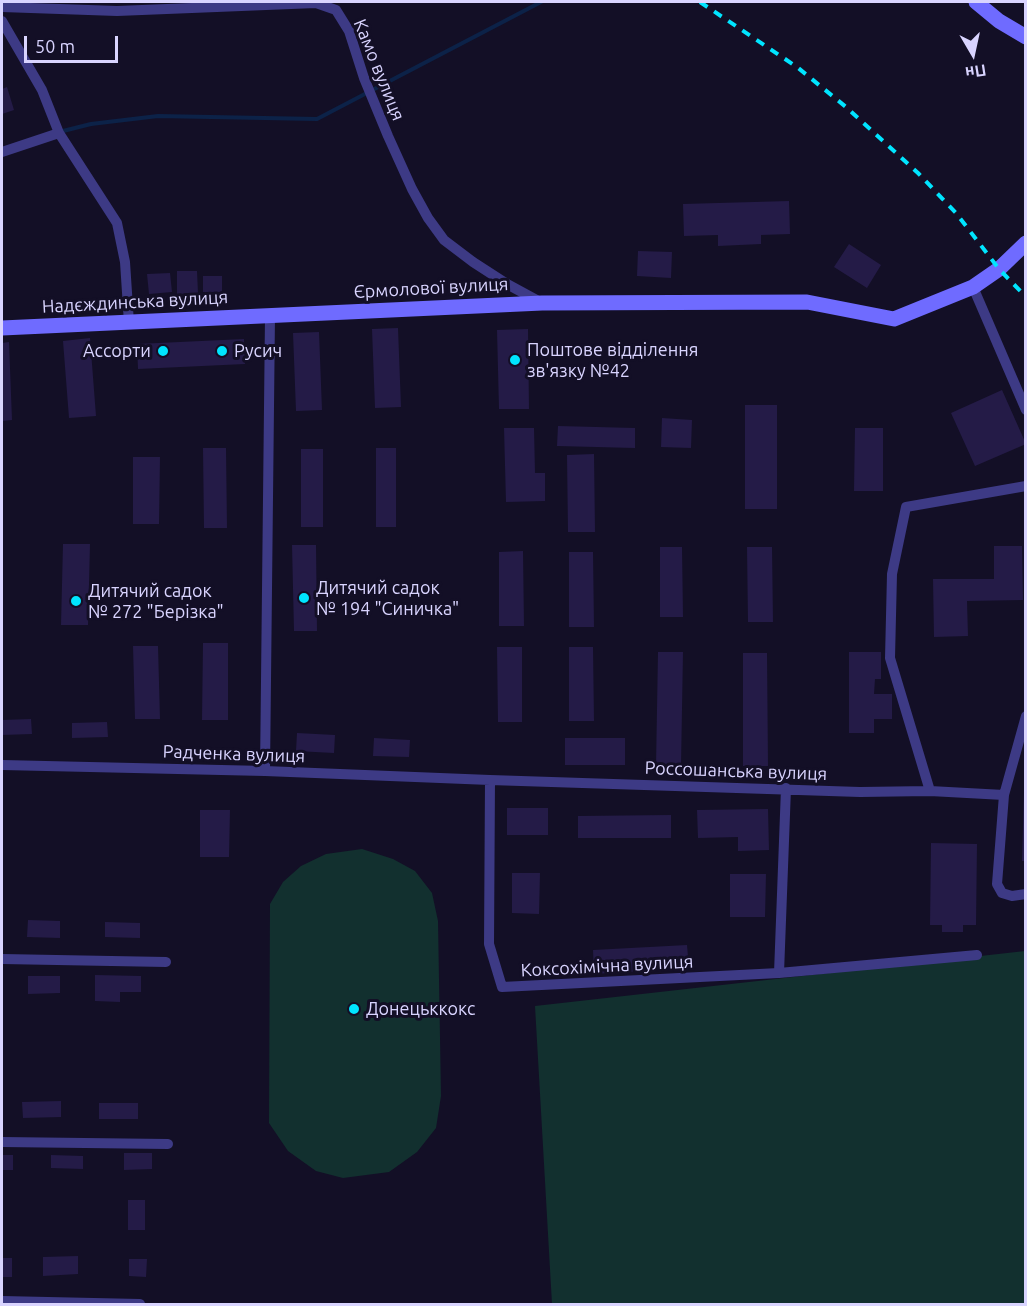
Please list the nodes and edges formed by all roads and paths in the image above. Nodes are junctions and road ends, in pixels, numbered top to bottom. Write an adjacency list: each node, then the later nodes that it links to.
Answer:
1 (976, 2): 4 (street)
2 (2, 7): 9 (street, Камо вулиця)
3 (2, 21): 5 (street)
4 (1026, 38)
5 (59, 133): 6 (street); 11 (street)
6 (2, 152)
7 (1026, 243): 8 (street, Єрмолової вулиця)
8 (973, 287): 9 (street, Єрмолової вулиця); 13 (street)
9 (542, 303): 10 (street, Єрмолової вулиця)
10 (270, 316): 11 (street, Надєждинська вулиця); 17 (street)
11 (129, 323): 12 (street, Надєждинська вулиця)
12 (2, 327)
13 (1026, 410)
14 (1026, 486): 21 (street)
15 (1026, 716): 22 (street)
16 (2, 765): 17 (street, Радченка вулиця)
17 (265, 771): 18 (street, Радченка вулиця)
18 (466, 778): 19 (street, Россошанська вулиця)
19 (490, 780): 20 (street, Россошанська вулиця); 27 (street, Коксохімічна вулиця)
20 (786, 788): 21 (street, Россошанська вулиця); 27 (street)
21 (930, 791): 22 (street, Россошанська вулиця)
22 (1004, 795): 23 (street)
23 (1026, 894)
24 (977, 955): 27 (street, Коксохімічна вулиця)
25 (2, 959): 26 (street)
26 (166, 962)
27 (779, 974)
28 (2, 1142): 29 (street)
29 (168, 1144)
30 (2, 1301): 31 (street)
31 (140, 1305)

